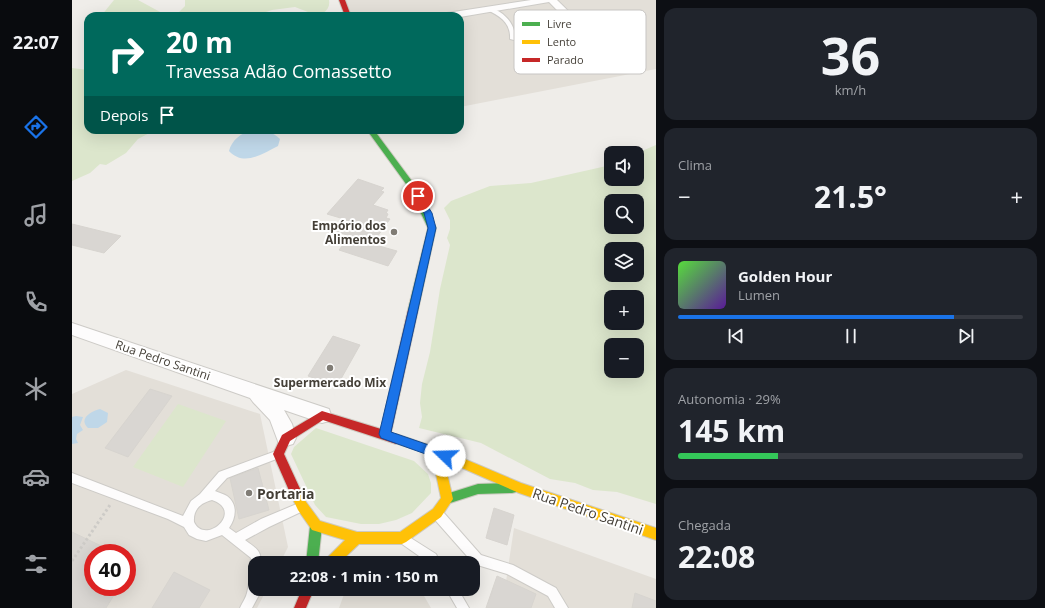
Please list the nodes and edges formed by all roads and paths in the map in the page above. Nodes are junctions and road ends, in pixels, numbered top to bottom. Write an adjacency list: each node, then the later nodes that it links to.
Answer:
1 (344, 0): 6 (street)
2 (548, 0): 4 (street)
3 (552, 0): 5 (street)
4 (488, 9): 7 (street); 8 (lane)
5 (562, 10)
6 (347, 12)
7 (464, 13)
8 (512, 39)
9 (373, 134): 13 (street)
10 (72, 329): 11 (street, Rua Pedro Santini)
11 (254, 392): 12 (street, Rua Pedro Santini); 14 (street, Rua Pedro Santini)
12 (322, 415): 13 (street, Rua Pedro Santini); 14 (street)
13 (385, 434): 15 (street, Rua Pedro Santini)
14 (282, 446): 19 (lane); 21 (street)
15 (437, 452): 17 (street, Rua Pedro Santini); 20 (street)
16 (72, 478): 18 (lane)
17 (519, 488): 20 (street, Rua Pedro Santini); 26 (street, Rua Pedro Santini)
18 (118, 495): 23 (lane); 35 (path)
19 (204, 497): 23 (lane); 25 (lane)
20 (447, 499): 22 (street)
21 (302, 506): 24 (street); 29 (lane)
22 (437, 513): 28 (street); 34 (lane)
23 (188, 523): 25 (lane)
24 (316, 526): 27 (street); 31 (street)
25 (223, 530): 29 (lane)
26 (656, 534)
27 (357, 538): 28 (street); 32 (street)
28 (402, 538): 33 (lane)
29 (236, 539): 30 (lane)
30 (256, 556)
31 (313, 556)
32 (336, 556)
33 (429, 556)
34 (471, 556)
35 (72, 561)
36 (480, 564): 43 (lane)
37 (252, 596): 40 (lane)
38 (305, 596): 41 (street)
39 (456, 596): 42 (lane)
40 (246, 608)
41 (300, 608)
42 (463, 608)
43 (562, 608)

